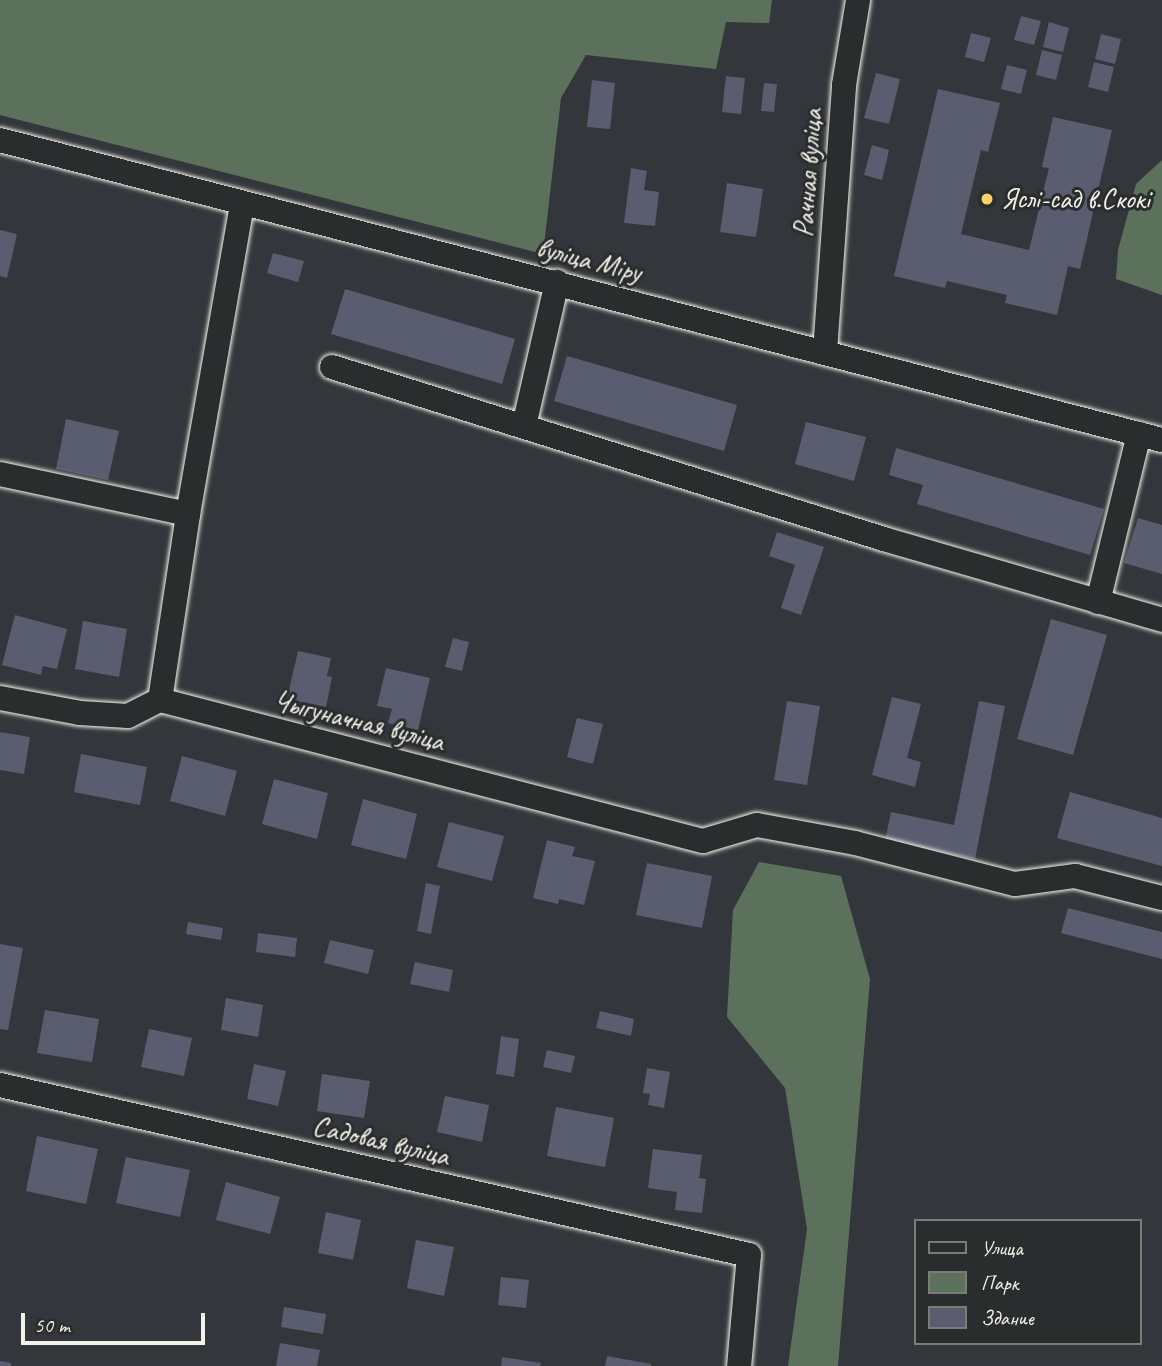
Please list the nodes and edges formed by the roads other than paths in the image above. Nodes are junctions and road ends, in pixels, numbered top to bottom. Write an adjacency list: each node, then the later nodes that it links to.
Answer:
1 (858, 0): 5 (street, Рачная вуліца)
2 (0, 140): 3 (street, вуліца Міру)
3 (242, 204): 4 (street, вуліца Міру); 10 (street)
4 (557, 282): 5 (street, вуліца Міру); 7 (street)
5 (825, 352): 8 (street, вуліца Міру)
6 (332, 367): 7 (street)
7 (524, 426): 11 (street)
8 (1151, 437): 11 (street)
9 (0, 474): 10 (street)
10 (188, 514): 14 (street)
11 (1098, 602): 12 (street)
12 (1162, 620)
13 (0, 698): 14 (street)
14 (160, 700): 15 (street, Чыгуначная вуліца)
15 (1162, 898)
16 (0, 1086): 17 (street, Садовая вуліца)
17 (739, 1366)

